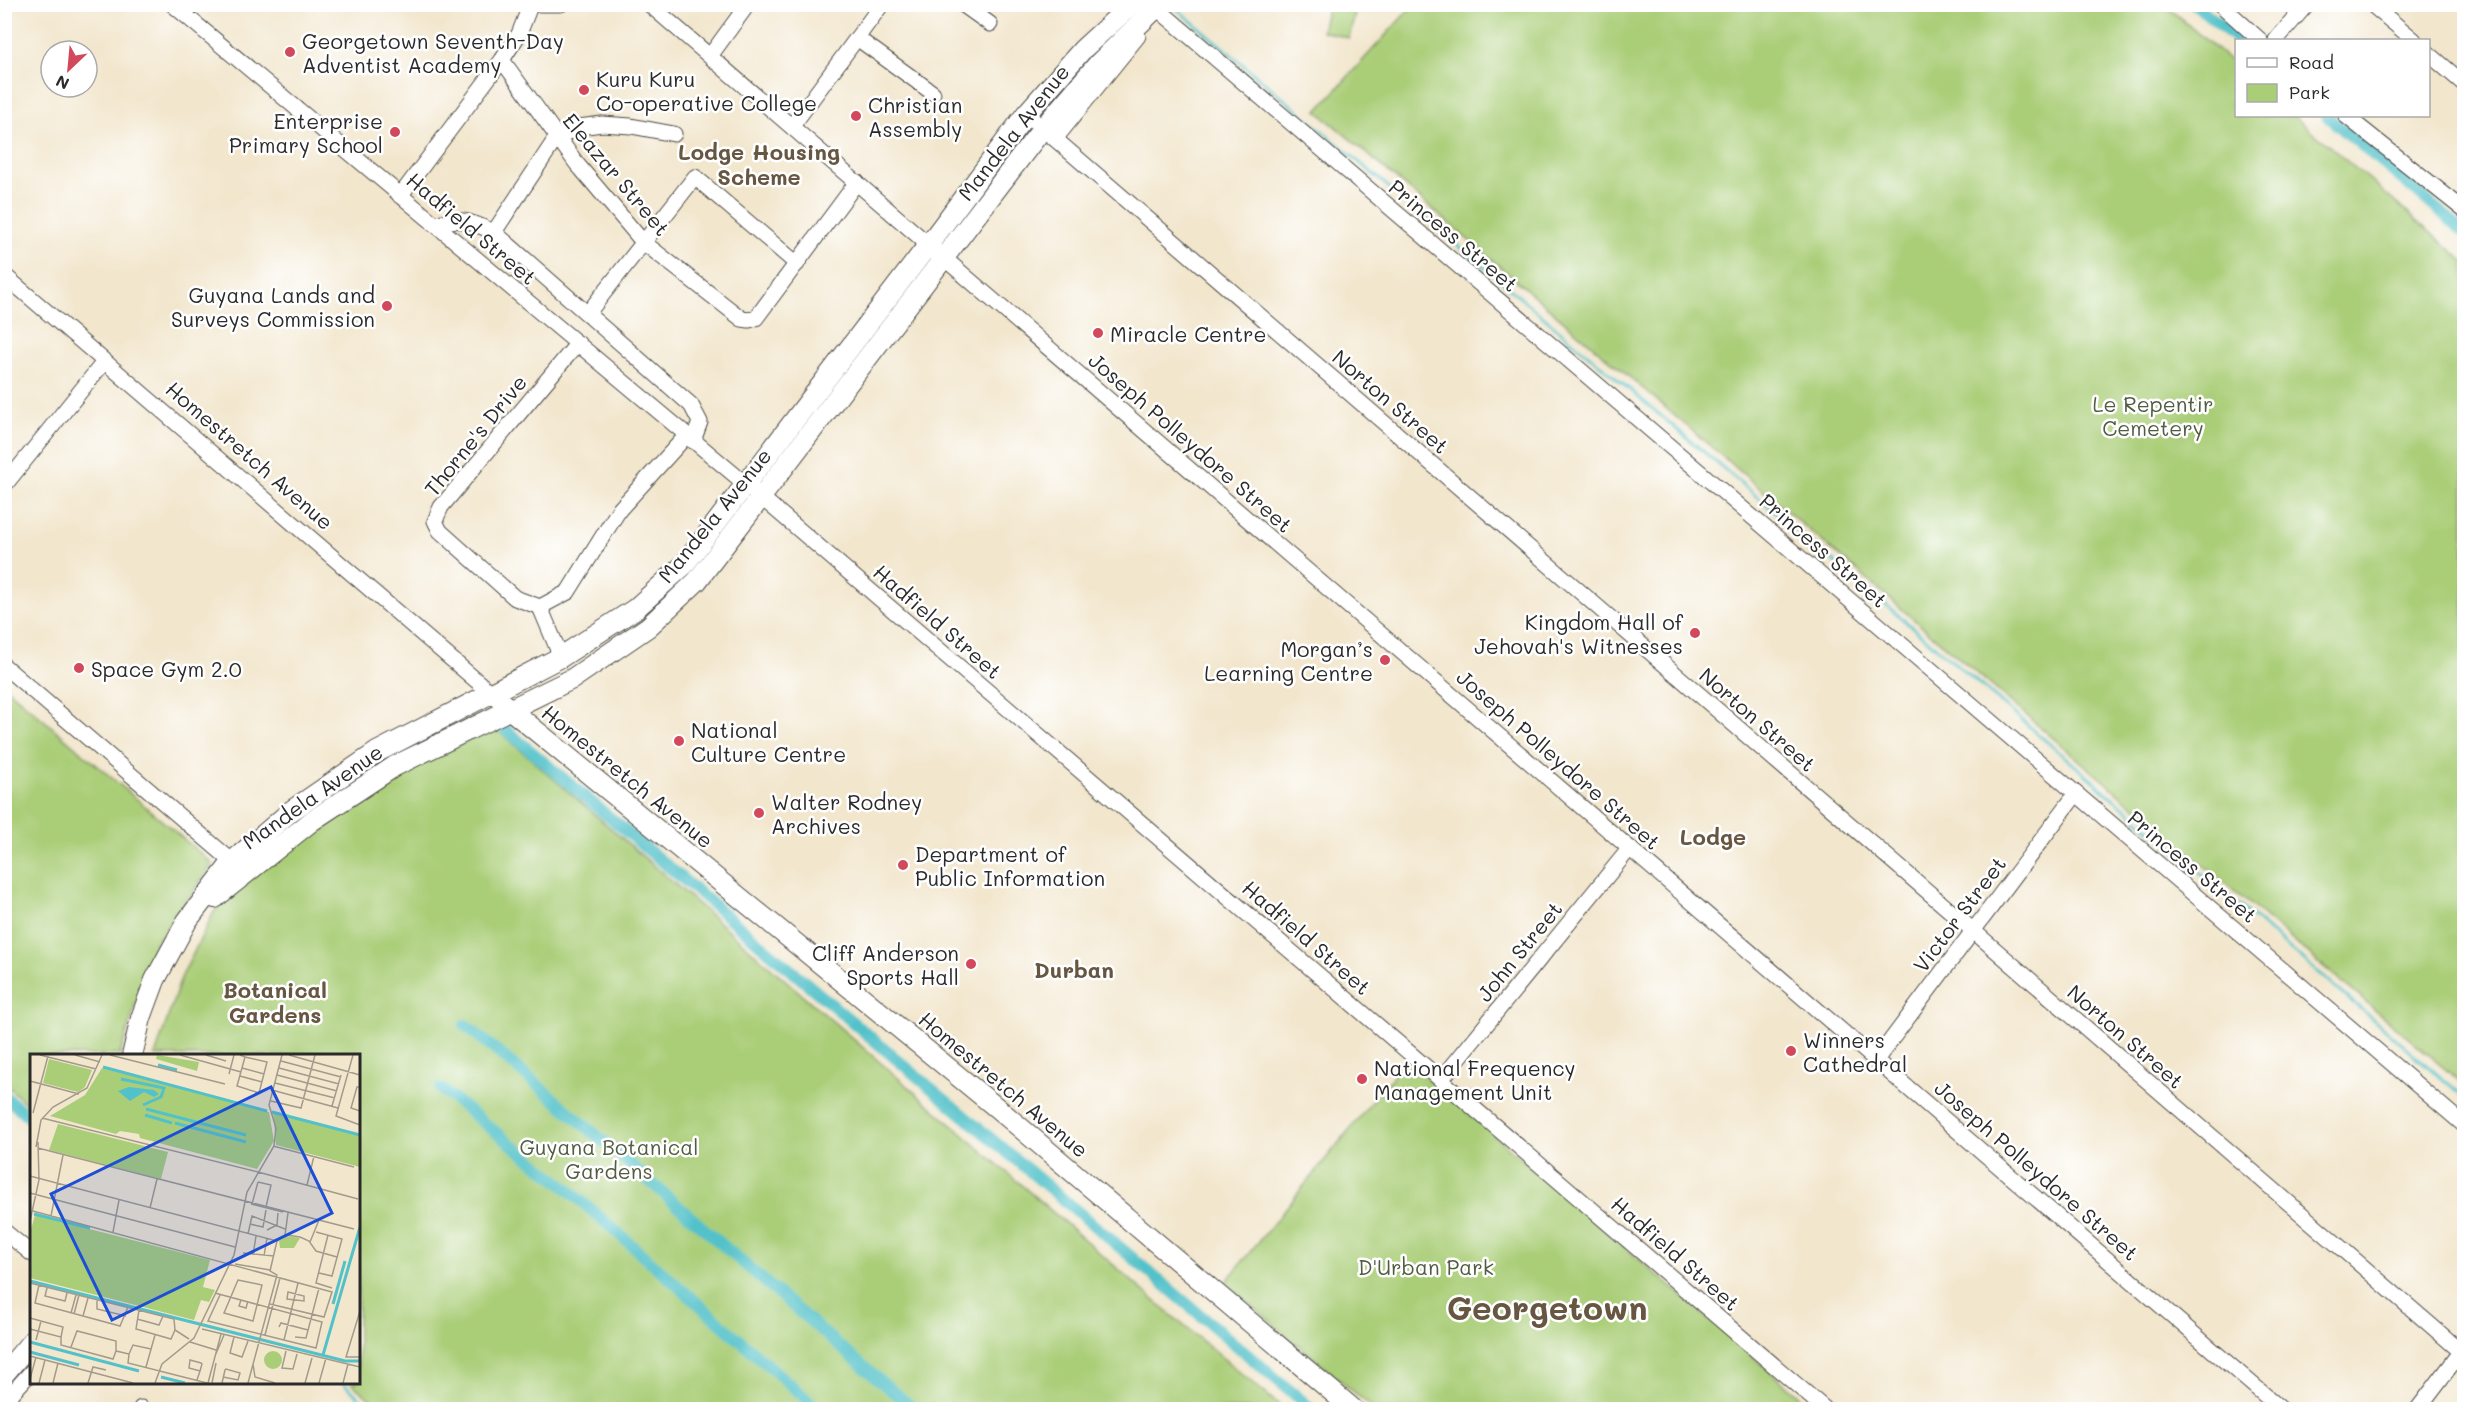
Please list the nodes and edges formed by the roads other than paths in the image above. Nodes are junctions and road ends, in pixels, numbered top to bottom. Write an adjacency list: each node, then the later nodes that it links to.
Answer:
1 (172, 4): 30 (street, Hadfield Street)
2 (561, 4): 11 (street)
3 (649, 4): 19 (street)
4 (748, 4): 19 (street)
5 (882, 4): 14 (street)
6 (962, 4): 13 (street)
7 (1132, 4): 23 (main road, Mandela Avenue)
8 (2220, 4): 15 (street)
9 (2307, 4): 16 (street)
10 (2371, 4): 17 (street)
11 (526, 5): 20 (street)
12 (1156, 7): 27 (main road, Mandela Avenue); 51 (street, Princess Street)
13 (990, 24)
14 (857, 38): 22 (street); 25 (street)
15 (2259, 39)
16 (2277, 39)
17 (2413, 39)
18 (2430, 55): 21 (street)
19 (710, 57): 25 (street)
20 (502, 60): 28 (street, Eleazar Street); 30 (street)
21 (2464, 84)
22 (933, 93)
23 (1026, 114): 27 (street, Norton Street); 35 (main road, Mandela Avenue)
24 (2347, 117): 31 (street)
25 (792, 126): 29 (street)
26 (674, 134): 28 (street)
27 (1049, 134): 36 (main road, Mandela Avenue); 54 (street, Norton Street)
28 (557, 137): 33 (street); 34 (street, Eleazar Street)
29 (857, 182): 35 (street); 37 (street, Eleazar Street)
30 (400, 196): 32 (street, Hadfield Street)
31 (2464, 210)
32 (434, 224): 33 (street); 40 (street, Hadfield Street)
33 (494, 232): 39 (street)
34 (643, 242): 37 (street, Eleazar Street); 37 (street); 39 (street)
35 (929, 244): 36 (street, Joseph Polleydore Street); 43 (main road, Mandela Avenue)
36 (946, 258): 45 (main road, Mandela Avenue); 52 (street, Joseph Polleydore Street)
37 (797, 264)
38 (4, 275): 41 (street, Homestretch Avenue)
39 (588, 313): 42 (street)
40 (578, 343): 42 (street, Hadfield Street); 46 (street, Thorne's Drive)
41 (104, 362): 44 (street); 49 (street, Homestretch Avenue)
42 (690, 439): 43 (street, Hadfield Street); 46 (street)
43 (746, 484): 45 (street, Hadfield Street); 47 (main road, Mandela Avenue)
44 (4, 486)
45 (761, 497): 50 (main road, Mandela Avenue); 57 (street, Hadfield Street)
46 (540, 607): 47 (street)
47 (561, 657): 49 (main road, Mandela Avenue)
48 (4, 666): 53 (street)
49 (492, 694): 50 (main road, Homestretch Avenue); 53 (main road, Mandela Avenue)
50 (509, 709): 53 (main road, Mandela Avenue); 66 (main road, Homestretch Avenue)
51 (2076, 794): 54 (street, Victor Street); 58 (street, Princess Street)
52 (1630, 848): 56 (street, Joseph Polleydore Street); 57 (street, John Street)
53 (239, 867): 55 (main road, Mandela Avenue)
54 (1972, 931): 56 (street, Victor Street); 62 (street, Norton Street)
55 (132, 1054)
56 (1876, 1060): 68 (street, Joseph Polleydore Street)
57 (1442, 1080): 67 (street, Hadfield Street)
58 (2464, 1125)
59 (4, 1231): 60 (street)
60 (30, 1252)
61 (30, 1343): 64 (main road)
62 (2464, 1351): 69 (street)
63 (30, 1373): 65 (street)
64 (4, 1374)
65 (4, 1402)
66 (1354, 1410)
67 (1826, 1410)
68 (2282, 1410)
69 (2416, 1410)

